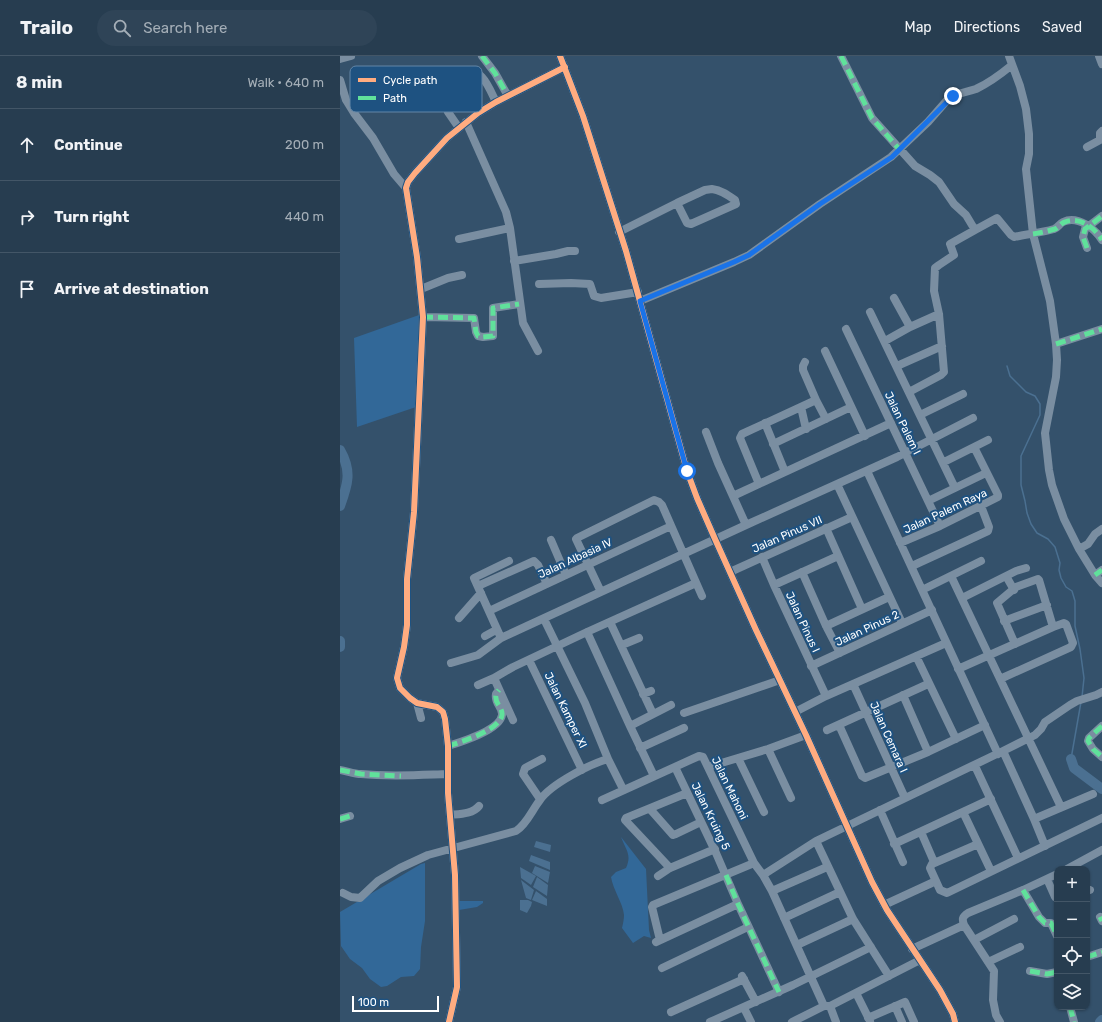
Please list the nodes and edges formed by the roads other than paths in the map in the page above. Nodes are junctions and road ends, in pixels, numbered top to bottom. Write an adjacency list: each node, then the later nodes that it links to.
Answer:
1 (351, 56): 7 (street)
2 (482, 56): 13 (street)
3 (560, 56): 10 (street)
4 (841, 56): 24 (street)
5 (1009, 56): 9 (street)
6 (1099, 56): 8 (street)
7 (340, 59)
8 (1102, 64)
9 (1012, 65): 24 (street); 32 (street)
10 (565, 66): 13 (street); 31 (street)
11 (482, 76): 14 (street)
12 (340, 80): 15 (street)
13 (508, 96): 14 (street)
14 (496, 102): 16 (street)
15 (350, 106)
16 (482, 111)
17 (353, 112): 25 (street)
18 (448, 112): 21 (street)
19 (478, 113): 20 (street)
20 (466, 122): 21 (street); 29 (street)
21 (459, 128): 25 (street)
22 (1102, 131): 23 (street)
23 (1087, 147)
24 (899, 149): 30 (street); 43 (street)
25 (406, 188): 40 (street)
26 (677, 203): 26 (street); 31 (street)
27 (1102, 216): 28 (street)
28 (1087, 226): 32 (street); 34 (street); 35 (street)
29 (510, 228): 33 (street); 37 (street)
30 (975, 230): 32 (street); 46 (street)
31 (619, 232): 41 (street)
32 (1033, 234): 52 (street)
33 (459, 239)
34 (1102, 240)
35 (1087, 248)
36 (575, 251): 37 (street)
37 (514, 262): 44 (street)
38 (462, 275): 40 (street)
39 (539, 284): 41 (street)
40 (421, 289): 47 (street)
41 (638, 292): 43 (street)
42 (894, 298): 48 (street)
43 (640, 301): 92 (street)
44 (519, 304): 47 (street); 54 (street)
45 (870, 312): 51 (street)
46 (939, 314): 48 (street); 53 (street)
47 (423, 317): 160 (street)
48 (910, 327): 51 (street)
49 (846, 328): 67 (street, Jalan Palem I)
50 (1102, 329): 52 (street)
51 (885, 341): 57 (street)
52 (1056, 344): 95 (street)
53 (942, 346): 57 (street); 58 (street)
54 (538, 351)
55 (825, 351): 62 (street)
56 (805, 362): 60 (street)
57 (897, 366): 58 (street)
58 (909, 392): 63 (street)
59 (963, 394): 63 (street)
60 (816, 400): 61 (street); 65 (street)
61 (801, 407): 66 (street); 68 (street)
62 (852, 407): 65 (street); 70 (street)
63 (920, 415): 71 (street)
64 (973, 418): 71 (street)
65 (826, 419): 68 (street)
66 (765, 423): 73 (street); 80 (street)
67 (891, 423): 70 (street); 75 (street, Jalan Palem I)
68 (806, 429): 73 (street)
69 (706, 432): 83 (street)
70 (865, 436): 78 (street)
71 (932, 439): 75 (street); 76 (street)
72 (988, 440): 74 (street)
73 (773, 444): 78 (street)
74 (974, 447): 76 (street); 79 (street)
75 (906, 453): 77 (street); 84 (street, Jalan Palem I)
76 (944, 462): 82 (street)
77 (867, 471): 81 (street); 94 (street)
78 (785, 472): 80 (street)
79 (986, 473): 82 (street); 85 (street, Jalan Palem Raya)
80 (759, 484): 83 (street)
81 (837, 484): 86 (street); 87 (street)
82 (955, 488): 84 (street)
83 (733, 496): 87 (street)
84 (928, 501): 89 (street, Jalan Palem I)
85 (981, 506): 89 (street, Jalan Palem Raya); 102 (street)
86 (852, 517): 90 (street, Jalan Pinus VII); 119 (street)
87 (746, 525): 92 (street)
88 (671, 526): 96 (street); 101 (street, Jalan Albasia lV); 101 (street)
89 (940, 526): 94 (street, Jalan Palem Raya)
90 (826, 528): 97 (street); 98 (street, Jalan Pinus VII)
91 (1102, 529): 95 (street)
92 (715, 539): 96 (street); 104 (street)
93 (551, 540): 107 (street)
94 (900, 543): 102 (street)
95 (1079, 549): 106 (street)
96 (684, 554): 110 (street); 117 (street)
97 (838, 556): 105 (street); 122 (street)
98 (762, 557): 104 (street, Jalan Pinus VII); 113 (street, Jalan Pinus I)
99 (509, 561): 114 (street)
100 (981, 561): 108 (street)
101 (588, 565): 107 (street, Jalan Albasia lV); 117 (street)
102 (912, 566): 115 (street)
103 (1026, 568): 109 (street)
104 (730, 572): 150 (street)
105 (802, 572): 113 (street); 130 (street)
106 (1098, 572): 111 (street)
107 (566, 575): 112 (street, Jalan Albasia lV)
108 (951, 576): 115 (street); 120 (street)
109 (1006, 576): 116 (street); 120 (street)
110 (696, 583): 118 (street); 128 (street)
111 (1102, 583)
112 (547, 584): 114 (street); 123 (street, Jalan Albasia lV)
113 (774, 586): 146 (street, Jalan Pinus I)
114 (479, 590): 123 (street); 125 (street)
115 (922, 590): 124 (street)
116 (1014, 590): 121 (street); 127 (street)
117 (601, 592): 126 (street)
118 (702, 596)
119 (889, 597): 122 (street); 129 (street)
120 (962, 598): 143 (street)
121 (1047, 604): 127 (street); 131 (street)
122 (862, 609): 130 (street)
123 (489, 610): 132 (street)
124 (932, 610): 129 (street, Jalan Pinus 2); 137 (street)
125 (459, 618)
126 (544, 618): 135 (street); 140 (street)
127 (1004, 621): 138 (street)
128 (610, 622): 133 (street); 139 (street)
129 (902, 623): 141 (street, Jalan Pinus 2)
130 (826, 626): 141 (street)
131 (1053, 627): 138 (street); 149 (street)
132 (496, 630): 134 (street); 135 (street)
133 (587, 632): 140 (street); 170 (street)
134 (485, 636)
135 (501, 638): 145 (street)
136 (639, 638): 139 (street)
137 (946, 643): 142 (street); 147 (street)
138 (1015, 644): 143 (street)
139 (622, 645): 157 (street)
140 (557, 646): 144 (street); 185 (street)
141 (840, 653): 146 (street, Jalan Pinus 2)
142 (916, 656): 151 (street); 152 (street)
143 (988, 656): 147 (street); 149 (street)
144 (529, 660): 148 (street); 191 (street, Jalan Kamper XI)
145 (451, 663)
146 (811, 666): 159 (street, Jalan Pinus I)
147 (958, 669): 169 (street)
148 (494, 678): 153 (street); 154 (street)
149 (1000, 679): 175 (street)
150 (780, 680): 162 (street); 163 (street)
151 (853, 684): 159 (street); 164 (street, Jalan Cemara I)
152 (928, 684): 158 (street); 176 (street)
153 (478, 685)
154 (499, 690): 167 (street); 177 (street)
155 (651, 691): 157 (street)
156 (1102, 692): 175 (street)
157 (643, 694): 165 (street)
158 (903, 695): 164 (street); 180 (street)
159 (826, 696): 162 (street)
160 (417, 703): 166 (street); 177 (street)
161 (671, 705): 165 (street)
162 (795, 712): 174 (street)
163 (684, 713)
164 (866, 713): 168 (street); 189 (street, Jalan Cemara I)
165 (653, 714): 170 (street)
166 (422, 718)
167 (513, 720)
168 (839, 725): 173 (street); 189 (street)
169 (985, 725): 176 (street); 181 (street)
170 (630, 726): 178 (street)
171 (1102, 726): 182 (street)
172 (684, 728): 178 (street)
173 (827, 730)
174 (806, 734): 179 (street); 216 (street)
175 (1028, 738): 181 (street); 204 (street)
176 (956, 739): 180 (street)
177 (448, 746): 193 (street)
178 (640, 748): 195 (street)
179 (768, 749): 183 (street); 199 (street)
180 (928, 752): 189 (street)
181 (1001, 752): 186 (street); 212 (street)
182 (1102, 757)
183 (738, 758): 188 (street); 208 (street)
184 (542, 759): 201 (street)
185 (608, 759): 191 (street); 196 (street)
186 (975, 766): 200 (street); 202 (street)
187 (675, 767): 188 (street, Jalan Mahoni); 195 (street, Jalan Mahoni); 197 (street, Jalan Kruing 5)
188 (708, 767): 228 (street, Jalan Mahoni)
189 (890, 767): 200 (street, Jalan Cemara I)
190 (340, 770): 192 (street)
191 (582, 770): 201 (street)
192 (353, 773): 193 (street); 194 (street)
193 (448, 774): 211 (street)
194 (340, 775)
195 (654, 776): 196 (street, Jalan Mahoni)
196 (623, 789): 203 (street, Jalan Mahoni)
197 (687, 793): 205 (street); 215 (street, Jalan Kruing 5)
198 (1093, 794): 204 (street)
199 (791, 798)
200 (905, 798): 207 (street)
201 (540, 799): 222 (street)
202 (991, 799): 209 (street); 225 (street)
203 (602, 800)
204 (1061, 807): 212 (street)
205 (650, 808): 215 (street); 231 (street)
206 (475, 809): 211 (street)
207 (880, 810): 216 (street); 219 (street)
208 (764, 812)
209 (963, 812): 217 (street); 220 (street)
210 (350, 816): 214 (street)
211 (450, 816): 222 (street)
212 (1034, 818): 221 (street)
213 (1102, 818): 221 (street)
214 (340, 819)
215 (701, 822): 223 (street, Jalan Kruing 5)
216 (847, 826): 218 (street); 245 (street)
217 (921, 832): 219 (street); 227 (street)
218 (816, 841): 230 (street); 234 (street)
219 (894, 844): 226 (street)
220 (978, 844): 227 (street); 232 (street)
221 (1045, 846): 225 (street)
222 (453, 848): 242 (street); 275 (street)
223 (715, 849): 231 (street); 233 (street, Jalan Kruing 5)
224 (1102, 850): 229 (street)
225 (1018, 858): 232 (street)
226 (902, 862)
227 (934, 862): 238 (street)
228 (754, 863): 233 (street); 234 (street, Jalan Mahoni)
229 (1074, 866)
230 (828, 867): 240 (street); 241 (street)
231 (670, 868): 235 (street)
232 (991, 871): 238 (street)
233 (726, 875): 244 (street, Jalan Kruing 5); 244 (street)
234 (763, 875): 240 (street, Jalan Mahoni)
235 (658, 876)
236 (1054, 876): 237 (street)
237 (1047, 879): 239 (street); 243 (street)
238 (936, 881): 245 (street)
239 (1023, 890): 249 (street); 251 (street)
240 (772, 892): 246 (street, Jalan Mahoni)
241 (840, 892): 246 (street); 247 (street)
242 (343, 893)
243 (1054, 895)
244 (738, 904): 250 (street, Jalan Kruing 5)
245 (884, 905): 256 (street)
246 (784, 918): 253 (street, Jalan Mahoni)
247 (853, 919): 253 (street); 254 (street)
248 (1014, 919): 252 (street)
249 (964, 925): 252 (street); 256 (street)
250 (748, 927): 261 (street); 266 (street, Jalan Kruing 5)
251 (1054, 930)
252 (974, 940): 260 (street)
253 (796, 945): 264 (street, Jalan Mahoni)
254 (871, 947): 264 (street); 265 (street)
255 (1020, 947): 260 (street)
256 (912, 950): 259 (street)
257 (1102, 952): 258 (street)
258 (1090, 956)
259 (920, 960): 265 (street); 282 (street)
260 (988, 962): 283 (street)
261 (662, 968)
262 (1030, 971): 263 (street)
263 (1054, 973)
264 (810, 976): 266 (street); 269 (street, Jalan Mahoni)
265 (889, 976): 267 (street)
266 (779, 992): 268 (street)
267 (856, 993): 269 (street); 274 (street)
268 (756, 1002): 271 (street); 273 (street)
269 (827, 1006): 278 (street); 279 (street, Jalan Mahoni)
270 (895, 1006): 274 (street); 280 (street); 281 (street)
271 (744, 1008): 276 (street); 277 (street)
272 (1071, 1010): 284 (street)
273 (671, 1012)
274 (869, 1020)
275 (449, 1022)
276 (710, 1022)
277 (751, 1022)
278 (792, 1022)
279 (836, 1022)
280 (902, 1022)
281 (914, 1022)
282 (955, 1022)
283 (1000, 1022)
284 (1074, 1022)

